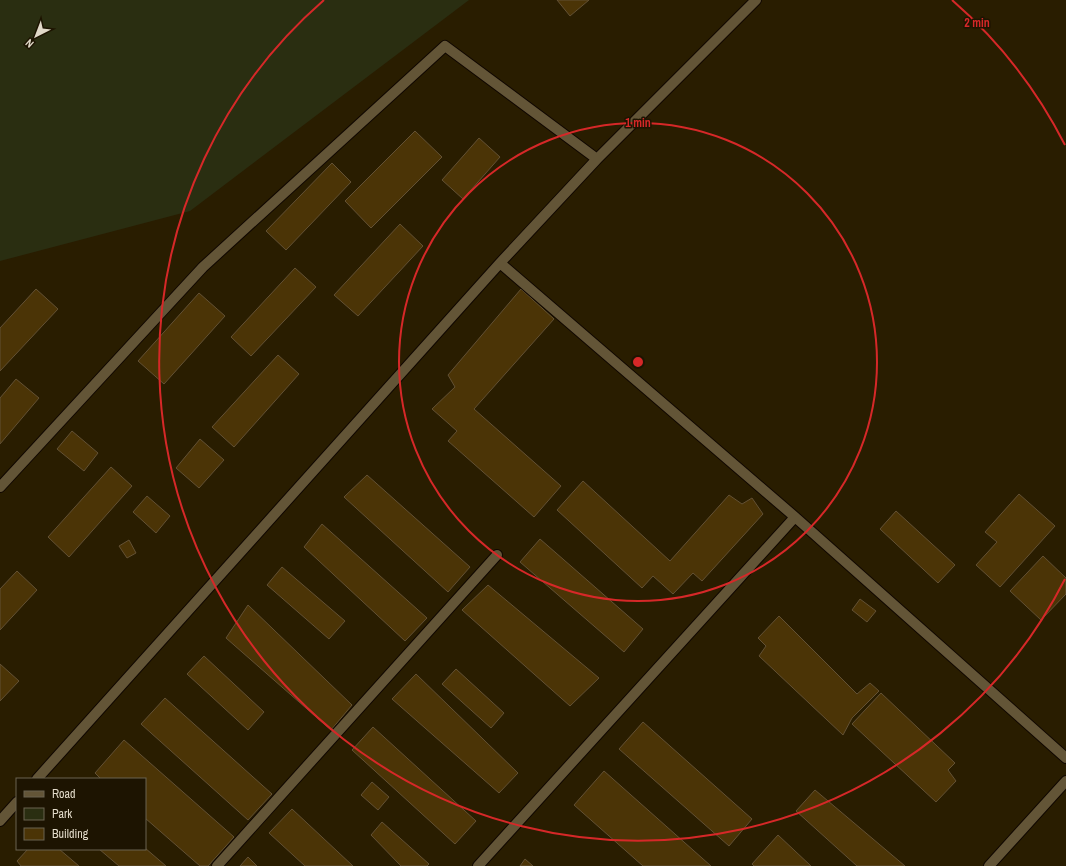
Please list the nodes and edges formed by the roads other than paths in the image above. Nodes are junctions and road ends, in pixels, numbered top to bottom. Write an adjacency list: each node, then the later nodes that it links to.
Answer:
1 (756, 0): 2 (street)
2 (597, 159): 3 (street); 4 (street)
3 (500, 264): 5 (street); 8 (street)
4 (0, 487)
5 (795, 517): 7 (street); 13 (street)
6 (497, 555): 12 (street)
7 (1066, 758)
8 (38, 778)
9 (1066, 781): 14 (street)
10 (16, 803): 11 (street)
11 (0, 821)
12 (217, 866)
13 (478, 866)
14 (989, 866)

